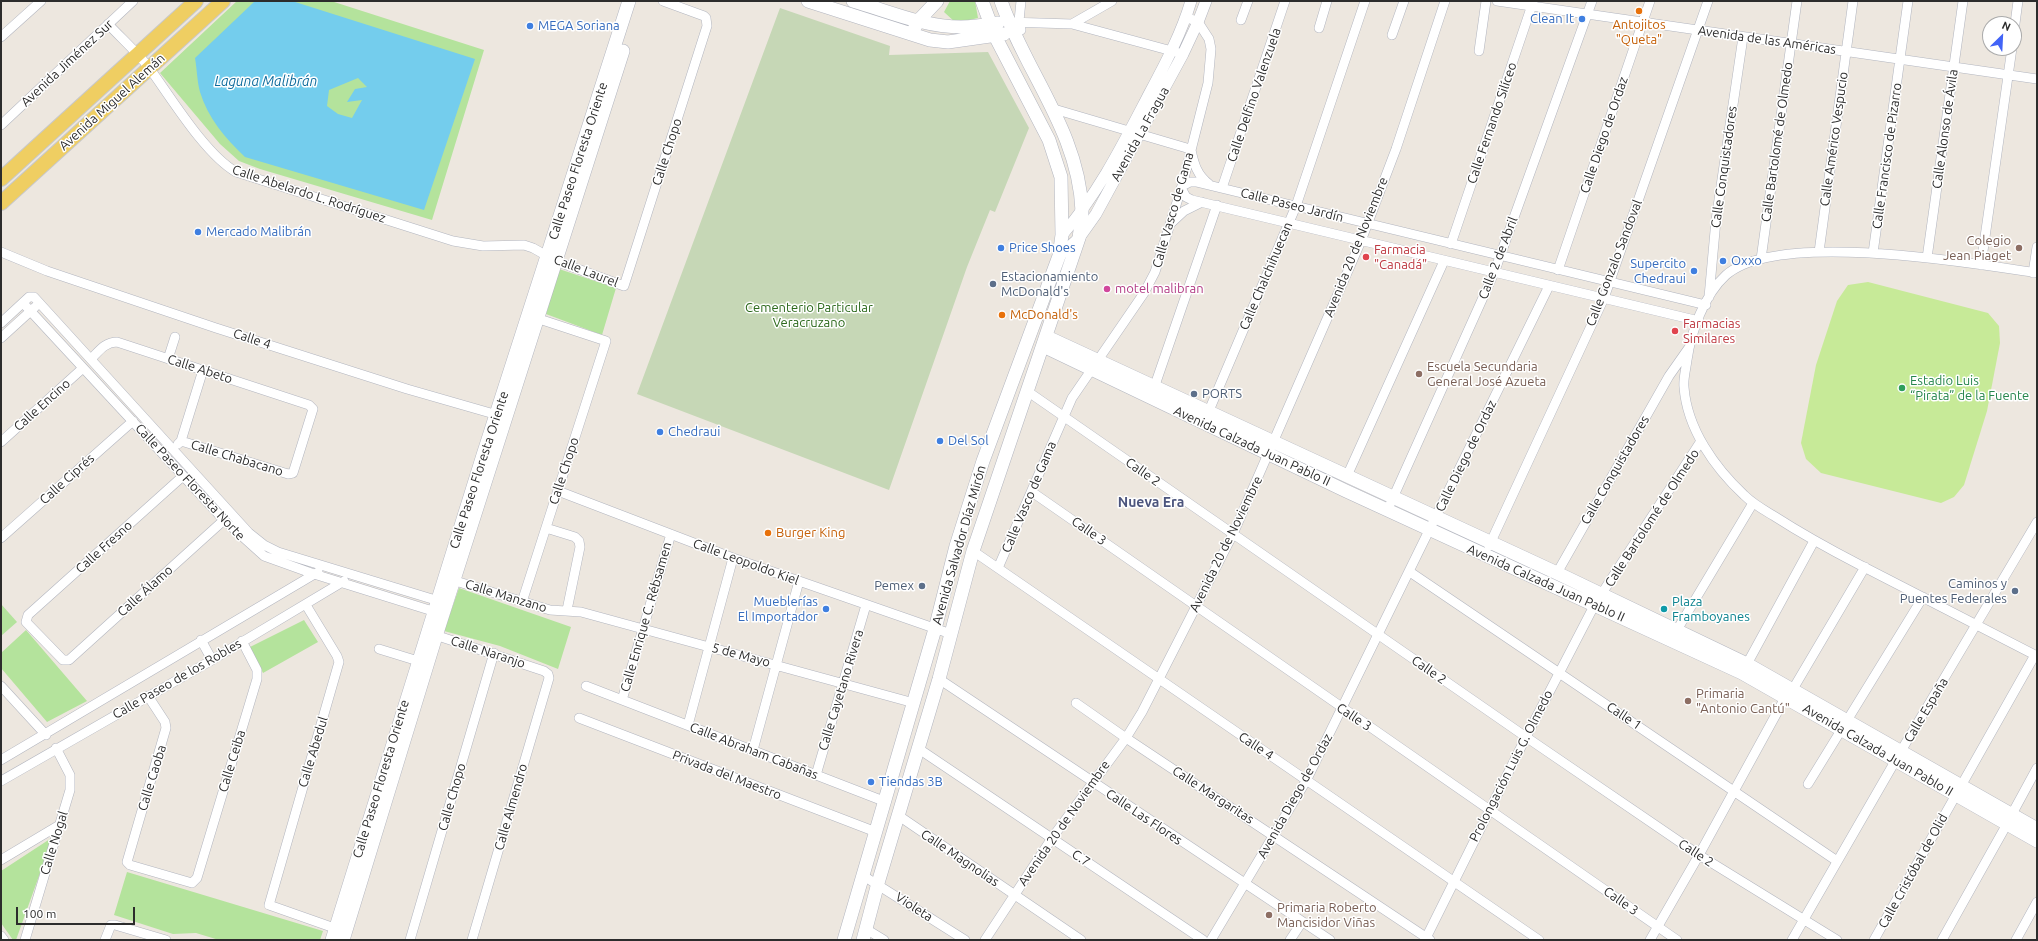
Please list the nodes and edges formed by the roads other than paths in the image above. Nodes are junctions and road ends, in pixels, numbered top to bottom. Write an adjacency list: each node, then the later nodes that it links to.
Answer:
1 (41, 1): 50 (street)
2 (133, 1): 41 (street, Avenida Jiménez Sur)
3 (196, 1): 55 (main road, Avenida Miguel Alemán)
4 (223, 1): 60 (main road, Avenida Miguel Alemán)
5 (630, 1): 90 (main road, Calle Paseo Floresta Oriente)
6 (639, 1): 90 (main road, Calle Paseo Floresta Oriente)
7 (663, 1): 98 (street, Calle Chopo)
8 (808, 1): 47 (main road)
9 (858, 1): 37 (main road)
10 (937, 1): 37 (main road)
11 (982, 1): 45 (main road, Avenida Salvador Díaz Mirón)
12 (1001, 1): 43 (main road, Avenida Salvador Díaz Mirón)
13 (1022, 1): 43 (street)
14 (1112, 1): 42 (street)
15 (1191, 1): 36 (street, Avenida La Fragua)
16 (1206, 1): 39 (street, Avenida La Fragua)
17 (1248, 1): 38 (street)
18 (1285, 1): 70 (street, Calle Delfino Valenzuela)
19 (1327, 1): 44 (street)
20 (1365, 1): 74 (street, Calle Chalchihuecan)
21 (1404, 1): 48 (street)
22 (1445, 1): 77 (street, Avenida 20 de Noviembre)
23 (1486, 1): 53 (street)
24 (1497, 1): 33 (street, Avenida de las Américas)
25 (1592, 1): 34 (street, Calle 2 de Abril)
26 (1650, 1): 40 (street, Calle Diego de Ordaz)
27 (1708, 1): 46 (street, Calle Gonzalo Sandoval)
28 (1797, 1): 51 (street, Calle Bartolomé de Olmedo)
29 (1853, 1): 54 (street, Calle Américo Vespucio)
30 (1908, 1): 58 (street, Calle Francisco de Pizarro)
31 (1963, 1): 59 (street, Calle Alonso de Ávila)
32 (2018, 1): 35 (street)
33 (1532, 4): 34 (street, Avenida de las Américas); 82 (street, Calle Fernando Silíceo)
34 (1587, 14): 40 (street, Avenida de las Américas); 88 (street, Calle 2 de Abril)
35 (2016, 16)
36 (1186, 17): 39 (street); 52 (street, Avenida La Fragua)
37 (919, 20): 45 (main road); 47 (main road)
38 (1241, 20)
39 (1198, 22): 56 (street, Avenida La Fragua); 66 (street, Calle Vasco de Gama)
40 (1643, 22): 46 (street, Avenida de las Américas); 94 (street, Calle Diego de Ordaz)
41 (108, 24): 55 (street, Calle Abelardo L. Rodríguez); 64 (street, Avenida Jiménez Sur)
42 (1072, 24): 43 (street); 52 (street)
43 (1015, 26): 45 (main road); 63 (main road, Avenida Salvador Díaz Mirón)
44 (1319, 28)
45 (993, 30): 47 (main road); 79 (main road, Avenida Salvador Díaz Mirón)
46 (1698, 30): 49 (street, Avenida de las Américas); 97 (street, Calle Gonzalo Sandoval)
47 (911, 34)
48 (1392, 35)
49 (1743, 36): 51 (street, Avenida de las Américas); 101 (street, Calle Conquistadores)
50 (1, 37)
51 (1791, 44): 54 (street, Avenida de las Américas); 91 (street, Calle Bartolomé de Olmedo)
52 (1172, 50): 56 (street); 65 (street, Avenida La Fragua)
53 (1479, 51)
54 (1846, 52): 58 (street, Avenida de las Américas); 85 (street, Calle Américo Vespucio)
55 (138, 54): 60 (street, Calle Abelardo L. Rodríguez); 67 (main road, Avenida Miguel Alemán)
56 (1184, 54): 65 (street, Avenida La Fragua)
57 (2011, 56): 61 (street)
58 (1901, 60): 59 (street, Avenida de las Américas); 86 (street, Calle Francisco de Pizarro)
59 (1954, 67): 61 (street, Avenida de las Américas); 89 (street, Calle Alonso de Ávila)
60 (149, 68): 72 (main road, Avenida Miguel Alemán); 90 (street, Calle Abelardo L. Rodríguez)
61 (2008, 75): 62 (street, Avenida de las Américas); 93 (street)
62 (2037, 79)
63 (1054, 109): 65 (street); 75 (main road, Avenida Salvador Díaz Mirón)
64 (1, 124)
65 (1135, 133): 66 (street); 75 (street, Avenida La Fragua); 80 (street, Avenida La Fragua)
66 (1190, 149): 68 (street); 69 (street, Calle Vasco de Gama)
67 (1, 179)
68 (1212, 186): 69 (street, Calle Paseo Jardín); 70 (street, Calle Paseo Jardín)
69 (1181, 187): 71 (street, Calle Paseo Jardín); 78 (street, Calle Vasco de Gama)
70 (1222, 188): 74 (street, Calle Paseo Jardín)
71 (1202, 202): 73 (street, Calle Paseo Jardín); 78 (street)
72 (1, 203)
73 (1217, 205): 76 (street, Calle Paseo Jardín); 117 (street)
74 (1296, 206): 76 (street, Calle Chalchihuecan); 77 (street, Calle Paseo Jardín)
75 (1082, 212): 79 (street, Avenida La Fragua); 80 (main road, Avenida Salvador Díaz Mirón)
76 (1289, 223): 81 (street, Calle Paseo Jardín); 119 (street, Calle Chalchihuecan)
77 (1367, 224): 81 (street, Avenida 20 de Noviembre); 82 (street, Calle Paseo Jardín)
78 (1168, 225): 114 (street, Calle Vasco de Gama)
79 (1062, 235): 87 (main road, Avenida Salvador Díaz Mirón)
80 (1078, 238): 87 (street, Avenida La Fragua); 110 (main road, Avenida Salvador Díaz Mirón)
81 (1361, 241): 92 (street, Calle Paseo Jardín); 126 (street, Avenida 20 de Noviembre)
82 (1451, 244): 88 (street, Calle Paseo Jardín)
83 (2037, 247): 96 (street)
84 (1, 252): 120 (street, Calle 4)
85 (1818, 252): 86 (street); 91 (street)
86 (1873, 253): 89 (street)
87 (1059, 256): 129 (main road, Avenida Salvador Díaz Mirón)
88 (1500, 257): 94 (street, Calle Paseo Jardín); 95 (street, Calle 2 de Abril)
89 (1927, 258): 93 (street)
90 (552, 259): 98 (street, Calle Laurel); 105 (main road, Calle Paseo Floresta Oriente)
91 (1761, 259): 101 (street)
92 (1444, 261): 95 (street, Calle Paseo Jardín); 132 (street)
93 (1981, 265): 96 (street)
94 (1558, 270): 97 (street, Calle Paseo Jardín)
95 (1494, 273): 99 (street, Calle Paseo Jardín); 135 (street, Calle 2 de Abril)
96 (2035, 273)
97 (1609, 283): 100 (street, Calle Gonzalo Sandoval); 101 (street, Calle Paseo Jardín)
98 (624, 286)
99 (1549, 286): 100 (street, Calle Paseo Jardín); 141 (street, Calle Diego de Ordaz)
100 (1604, 298): 106 (street, Calle Paseo Jardín); 147 (street, Calle Gonzalo Sandoval)
101 (1707, 302): 106 (street)
102 (23, 303): 103 (street, Calle Paseo Floresta Norte); 104 (street, Calle Paseo Floresta Norte); 107 (street)
103 (39, 303): 104 (street); 112 (street, Calle Paseo Floresta Norte)
104 (31, 311): 109 (street); 115 (street, Calle Paseo Floresta Norte)
105 (532, 317): 120 (main road, Calle Paseo Floresta Oriente); 133 (street, Calle Chopo)
106 (1699, 321): 111 (street)
107 (1, 323)
108 (175, 337): 113 (street)
109 (1, 338)
110 (1045, 342): 114 (main road, Avenida Calzada Juan Pablo II); 118 (main road, Avenida Salvador Díaz Mirón)
111 (1689, 348): 124 (street); 154 (street, Calle Conquistadores)
112 (90, 358): 113 (street, Calle Abeto); 127 (street, Calle Paseo Floresta Norte)
113 (168, 359): 116 (street, Calle Abeto)
114 (1093, 365): 117 (main road, Avenida Calzada Juan Pablo II); 121 (street, Calle Vasco de Gama); 126 (main road, Avenida Calzada Juan Pablo II)
115 (83, 368): 122 (street, Calle Paseo Floresta Norte); 125 (street, Calle Encino)
116 (203, 370): 123 (street); 130 (street, Calle Abeto)
117 (1154, 388): 119 (main road, Avenida Calzada Juan Pablo II)
118 (1027, 391): 121 (street, Calle 2); 137 (main road, Avenida Salvador Díaz Mirón)
119 (1208, 413): 126 (main road, Avenida Calzada Juan Pablo II)
120 (501, 416): 157 (main road, Calle Paseo Floresta Oriente)
121 (1064, 417): 134 (street, Calle Vasco de Gama); 144 (street, Calle 2)
122 (133, 421): 128 (street, Calle Paseo Floresta Norte); 145 (street, Calle Ciprés)
123 (181, 441): 127 (street); 130 (street, Calle Chabacano)
124 (1702, 441): 136 (street); 161 (street, Calle Bartolomé de Olmedo)
125 (1, 442)
126 (1271, 448): 132 (main road, Avenida Calzada Juan Pablo II); 138 (main road, Avenida Calzada Juan Pablo II); 144 (street, Avenida 20 de Noviembre)
127 (173, 450): 128 (street); 150 (street, Calle Paseo Floresta Norte)
128 (165, 457): 131 (street, Calle Paseo Floresta Norte)
129 (980, 470): 137 (main road); 170 (main road, Avenida Salvador Díaz Mirón)
130 (293, 473)
131 (183, 476): 139 (street, Calle Paseo Floresta Norte); 182 (street, Calle Fresno)
132 (1347, 476): 135 (main road, Avenida Calzada Juan Pablo II)
133 (558, 491): 142 (street, Calle Chopo); 143 (street, Calle Leopoldo Kiel)
134 (1032, 492): 151 (street, Calle Vasco de Gama); 165 (street, Calle 3)
135 (1393, 497): 138 (street, Calle 2 de Abril); 141 (main road, Avenida Calzada Juan Pablo II)
136 (1753, 503): 146 (street); 171 (street)
137 (988, 505): 148 (main road, Avenida Salvador Díaz Mirón)
138 (1388, 510): 141 (main road, Avenida Calzada Juan Pablo II)
139 (224, 520): 155 (street, Calle Paseo Floresta Norte); 182 (street, Calle Álamo)
140 (2037, 522): 168 (street, Calle España)
141 (1433, 524): 147 (main road, Avenida Calzada Juan Pablo II); 153 (street, Avenida Diego de Ordaz)
142 (546, 528): 162 (street, Calle Chopo); 167 (street)
143 (671, 534): 149 (street, Calle Leopoldo Kiel); 169 (street, Calle Enrique C. Rébsamen)
144 (1233, 534): 165 (street, Avenida 20 de Noviembre); 174 (street, Calle 2)
145 (1, 538)
146 (1814, 541): 152 (street); 184 (street)
147 (1487, 549): 154 (main road, Avenida Calzada Juan Pablo II); 161 (main road, Avenida Calzada Juan Pablo II)
148 (973, 551): 151 (street, Calle 4); 173 (main road, Avenida Salvador Díaz Mirón)
149 (733, 558): 158 (street, Calle Leopoldo Kiel); 177 (street)
150 (326, 568): 155 (street, Calle Paseo de los Robles); 156 (street, Calle Paseo Floresta Norte)
151 (998, 568): 189 (street, Calle 4)
152 (1865, 568): 160 (street); 193 (street)
153 (1410, 572): 174 (street, Avenida Diego de Ordaz); 186 (street, Calle 1)
154 (1557, 573): 161 (main road, Avenida Calzada Juan Pablo II)
155 (314, 574): 159 (street, Calle Paseo Floresta Norte); 175 (street, Calle Paseo de los Robles)
156 (353, 576): 159 (street, Calle Paseo de los Robles); 166 (street, Calle Paseo Floresta Norte)
157 (449, 579): 162 (street, Calle Manzano); 166 (main road, Calle Paseo Floresta Oriente)
158 (799, 581): 164 (street, Calle Leopoldo Kiel); 185 (street)
159 (341, 582): 163 (street, Calle Paseo de los Robles); 166 (street, Calle Paseo Floresta Norte)
160 (1923, 598): 168 (street); 200 (street)
161 (1598, 600): 171 (main road, Avenida Calzada Juan Pablo II); 186 (street, Prolongación Luis G. Olmedo); 193 (main road, Avenida Calzada Juan Pablo II)
162 (522, 602): 167 (street, Calle Manzano)
163 (306, 605): 176 (street, Calle Paseo de los Robles); 243 (street, Calle Abedul)
164 (866, 605): 170 (street, Calle Leopoldo Kiel); 190 (street, Calle Cayetano Rivera)
165 (1196, 606): 189 (street, Avenida 20 de Noviembre); 198 (street, Calle 3)
166 (440, 607): 172 (main road, Calle Paseo Floresta Oriente)
167 (567, 610): 169 (street, 5 de Mayo)
168 (1977, 625): 180 (street); 208 (street, Calle España)
169 (644, 628): 177 (street, 5 de Mayo); 195 (street, Calle Enrique C. Rébsamen)
170 (935, 629): 173 (street, Calle Leopoldo Kiel); 196 (main road, Avenida Salvador Díaz Mirón)
171 (1677, 630): 184 (main road, Avenida Calzada Juan Pablo II)
172 (432, 634): 179 (street, Calle Naranjo); 183 (main road, Calle Paseo Floresta Oriente); 221 (main road, Calle Paseo Floresta Oriente)
173 (951, 634): 188 (main road, Avenida Salvador Díaz Mirón)
174 (1378, 635): 198 (street, Avenida Diego de Ordaz); 203 (street, Calle 2)
175 (201, 640): 181 (street); 202 (street, Calle Paseo de los Robles)
176 (242, 641): 181 (street, Calle Paseo de los Robles); 232 (street, Calle Ceiba)
177 (710, 647): 185 (street, 5 de Mayo); 201 (street)
178 (379, 649): 183 (street)
179 (494, 653): 187 (street, Calle Naranjo); 250 (street, Calle Chopo)
180 (2036, 656): 217 (street, Calle Cristóbal de Olid)
181 (212, 660): 194 (street, Calle Paseo de los Robles)
182 (66, 661)
183 (418, 661): 221 (main road, Calle Paseo Floresta Oriente)
184 (1747, 664): 193 (main road, Avenida Calzada Juan Pablo II)
185 (776, 665): 190 (street, 5 de Mayo); 207 (street)
186 (1559, 672): 203 (street, Prolongación Luis G. Olmedo); 216 (street, Calle 1)
187 (548, 674): 251 (street, Calle Almendro)
188 (939, 679): 206 (main road, Avenida Salvador Díaz Mirón); 214 (street, Calle Las Flores)
189 (1159, 681): 204 (street, Avenida 20 de Noviembre); 213 (street, Calle 4)
190 (842, 682): 196 (street, 5 de Mayo); 211 (street, Calle Cayetano Rivera)
191 (1, 686): 202 (street)
192 (586, 686): 195 (street, Calle Abraham Cabañas)
193 (1789, 693): 200 (main road, Avenida Calzada Juan Pablo II); 216 (street)
194 (148, 696): 205 (street, Calle Paseo de los Robles); 232 (street, Calle Caoba)
195 (622, 700): 201 (street, Calle Abraham Cabañas)
196 (914, 703): 218 (main road, Avenida Salvador Díaz Mirón)
197 (1076, 703): 204 (street, Calle Margaritas)
198 (1343, 709): 213 (street, Avenida Diego de Ordaz); 219 (street, Calle 3)
199 (578, 718): 225 (street, Privada del Maestro)
200 (1844, 724): 208 (main road, Avenida Calzada Juan Pablo II); 215 (street)
201 (688, 725): 207 (street, Calle Abraham Cabañas)
202 (46, 735): 209 (street, Calle Paseo de los Robles)
203 (1526, 737): 219 (street, Prolongación Luis G. Olmedo); 229 (street, Calle 2)
204 (1126, 738): 214 (street, Avenida 20 de Noviembre); 226 (street, Calle Margaritas)
205 (56, 748): 212 (street, Calle Paseo de los Robles); 223 (street, Calle Nogal)
206 (919, 749): 220 (main road, Avenida Salvador Díaz Mirón); 227 (street, C.7)
207 (753, 750): 211 (street, Calle Abraham Cabañas)
208 (1898, 756): 217 (main road, Avenida Calzada Juan Pablo II); 231 (street, Calle España)
209 (1, 760)
210 (2037, 768): 222 (street)
211 (816, 775): 218 (street, Calle Abraham Cabañas)
212 (3, 776)
213 (1306, 781): 226 (street, Avenida Diego de Ordaz); 234 (street, Calle 4)
214 (1092, 782): 227 (street, Avenida 20 de Noviembre); 236 (street, Calle Las Flores)
215 (1808, 784)
216 (1733, 790): 229 (street); 231 (street, Calle 1)
217 (1959, 790): 222 (main road, Avenida Calzada Juan Pablo II); 266 (street, Calle Cristóbal de Olid)
218 (886, 802): 225 (main road, Avenida Salvador Díaz Mirón)
219 (1491, 809): 234 (street, Prolongación Luis G. Olmedo); 241 (street, Calle 3)
220 (899, 816): 235 (main road, Avenida Salvador Díaz Mirón); 237 (street, Calle Magnolias)
221 (374, 819): 243 (main road, Calle Paseo Floresta Oriente)
222 (2009, 819): 224 (main road, Avenida Calzada Juan Pablo II); 228 (main road, Avenida Calzada Juan Pablo II); 267 (street)
223 (61, 824): 230 (street); 247 (street, Calle Nogal)
224 (2037, 829)
225 (876, 832): 233 (main road, Avenida Salvador Díaz Mirón)
226 (1273, 836): 236 (street, Avenida Diego de Ordaz); 245 (street, Calle Margaritas)
227 (1052, 838): 237 (street, Avenida 20 de Noviembre); 257 (street, C.7)
228 (2037, 841)
229 (1699, 855): 239 (street, Calle 2); 241 (street)
230 (1, 860)
231 (1837, 861): 239 (street, Calle España)
232 (127, 863)
233 (862, 875): 235 (street, Violeta); 252 (main road, Avenida Salvador Díaz Mirón)
234 (1454, 881): 245 (street, Prolongación Luis G. Olmedo); 261 (street, Calle 4)
235 (878, 883): 242 (main road, Avenida Salvador Díaz Mirón); 254 (street, Violeta)
236 (1245, 884): 240 (street, Calle Las Flores); 258 (street, Avenida Diego de Ordaz)
237 (1014, 895): 255 (street, Avenida 20 de Noviembre); 256 (street, Calle Magnolias)
238 (2037, 902): 268 (street)
239 (1803, 920): 264 (street, Calle España); 265 (street, Calle 2)
240 (1302, 922): 259 (street); 260 (street, Calle Las Flores)
241 (1658, 927): 262 (street); 263 (street, Calle 3)
242 (865, 934): 253 (street)
243 (339, 935)
244 (1, 936): 246 (street)
245 (1427, 939)
246 (4, 940)
247 (25, 940)
248 (105, 940): 249 (street)
249 (166, 940)
250 (410, 940)
251 (472, 940)
252 (844, 940)
253 (884, 940)
254 (965, 940)
255 (985, 940)
256 (1081, 940)
257 (1203, 940)
258 (1211, 940)
259 (1290, 940)
260 (1330, 940)
261 (1539, 940)
262 (1650, 940)
263 (1678, 940)
264 (1792, 940)
265 (1837, 940)
266 (1874, 940)
267 (1942, 940)
268 (2016, 940)

